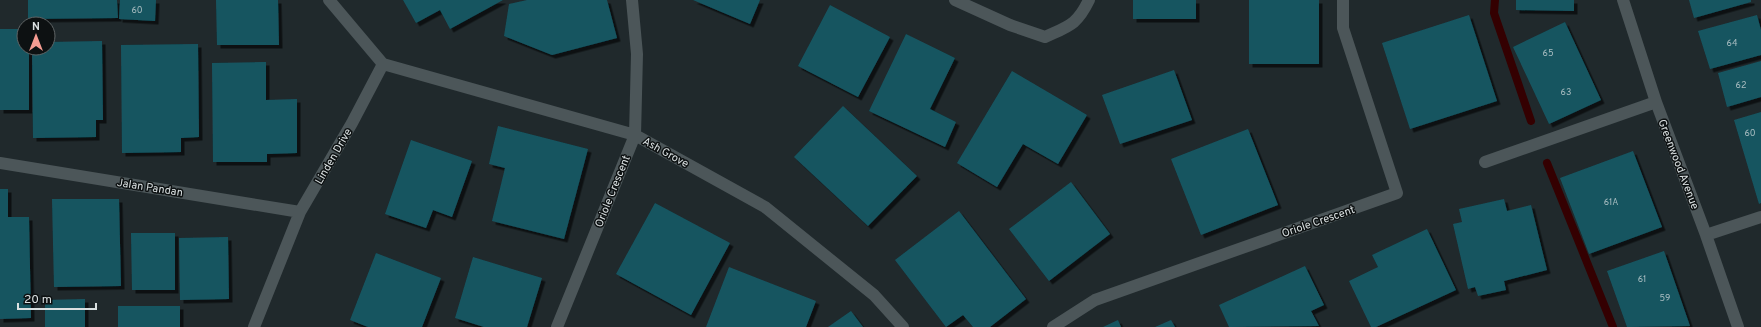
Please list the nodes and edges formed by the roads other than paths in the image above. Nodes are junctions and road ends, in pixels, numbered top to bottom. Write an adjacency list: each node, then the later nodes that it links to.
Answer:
1 (329, 0): 7 (street)
2 (632, 0): 9 (street, Oriole Crescent)
3 (955, 0): 4 (street)
4 (1089, 0)
5 (1343, 0): 18 (street, Oriole Crescent)
6 (1623, 0): 8 (street, Greenwood Avenue)
7 (383, 64): 9 (street, Ash Grove); 12 (street, Linden Drive)
8 (1656, 102): 10 (street); 14 (street, Greenwood Avenue)
9 (635, 134): 16 (street, Oriole Crescent); 17 (street, Ash Grove)
10 (1485, 162)
11 (0, 163): 12 (street, Jalan Pandan)
12 (300, 212): 15 (street, Linden Drive)
13 (1761, 217): 14 (street)
14 (1706, 235): 19 (street, Greenwood Avenue)
15 (254, 327)
16 (557, 327)
17 (903, 327)
18 (1053, 327)
19 (1738, 327)

